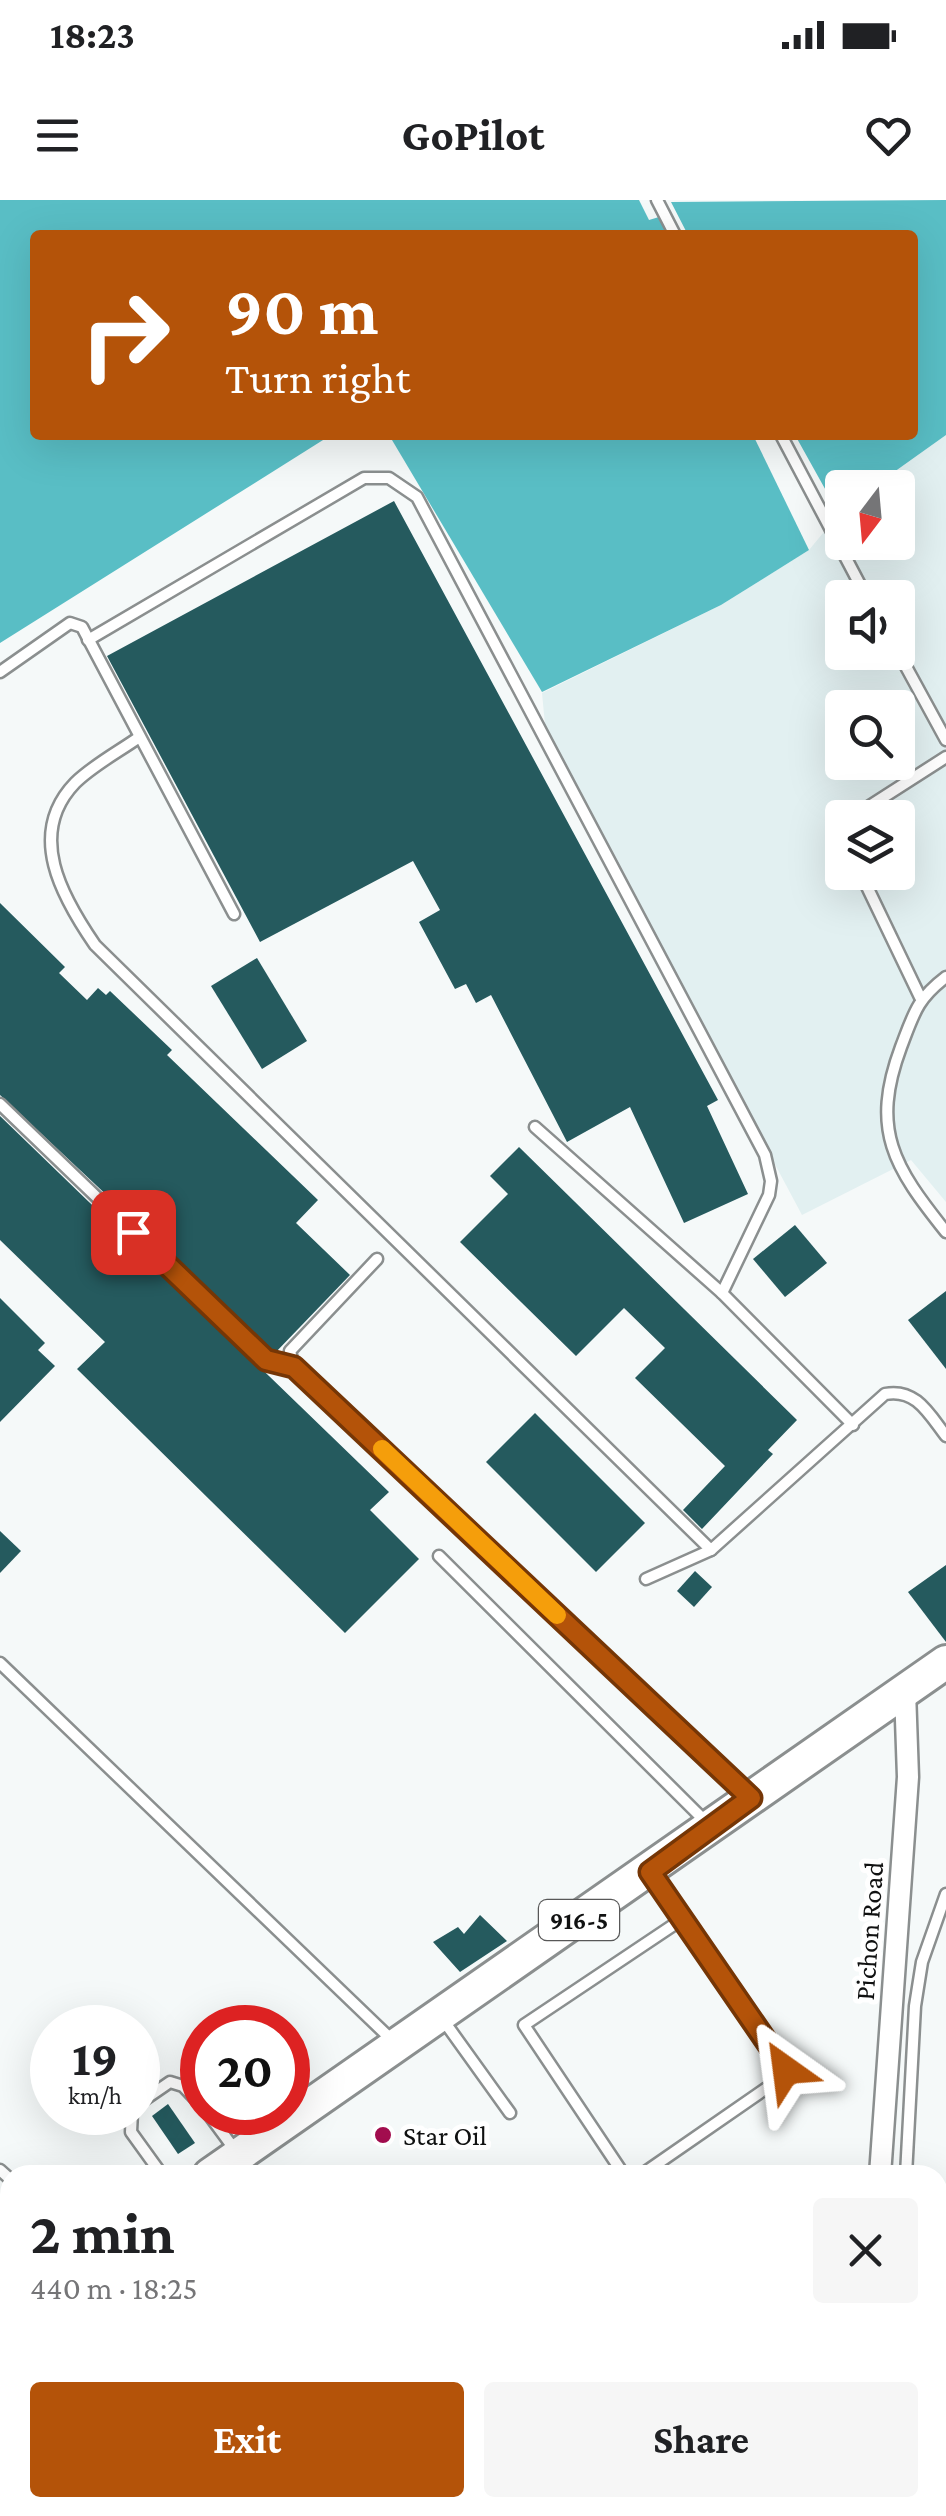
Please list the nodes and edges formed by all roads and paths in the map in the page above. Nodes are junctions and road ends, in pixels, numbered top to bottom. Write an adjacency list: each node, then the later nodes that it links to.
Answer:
1 (657, 200): 2 (lane)
2 (673, 230)
3 (784, 440): 4 (lane)
4 (858, 580)
5 (88, 640): 7 (lane); 8 (lane); 20 (lane)
6 (908, 670): 9 (lane)
7 (0, 672)
8 (138, 738): 13 (lane); 24 (lane)
9 (946, 740)
10 (946, 757): 11 (lane)
11 (879, 800)
12 (869, 890): 15 (lane)
13 (234, 914)
14 (946, 976): 15 (lane)
15 (920, 997): 18 (lane)
16 (0, 1104): 21 (lane)
17 (534, 1127): 20 (lane)
18 (946, 1232)
19 (377, 1259): 21 (lane)
20 (722, 1293): 22 (lane)
21 (294, 1367): 30 (lane)
22 (852, 1424): 23 (lane); 24 (lane)
23 (946, 1436)
24 (711, 1550): 26 (lane)
25 (439, 1556): 31 (lane)
26 (646, 1579)
27 (0, 1664): 36 (lane)
28 (945, 1664): 29 (main road, 916-5)
29 (905, 1691): 30 (main road, 916-5); 45 (street, Pichon Road)
30 (751, 1798): 31 (main road, 916-5)
31 (710, 1826): 32 (main road, 916-5)
32 (650, 1872): 34 (lane); 35 (main road, 916-5)
33 (946, 1894): 46 (lane)
34 (684, 1918): 43 (lane); 44 (lane)
35 (440, 2016): 36 (main road, 916-5); 37 (lane)
36 (398, 2046): 40 (main road, 916-5)
37 (510, 2113)
38 (133, 2135): 41 (lane)
39 (224, 2135): 40 (lane)
40 (238, 2155): 42 (main road, 916-5)
41 (155, 2165)
42 (224, 2165)
43 (617, 2165)
44 (655, 2165)
45 (881, 2165)
46 (907, 2165)

